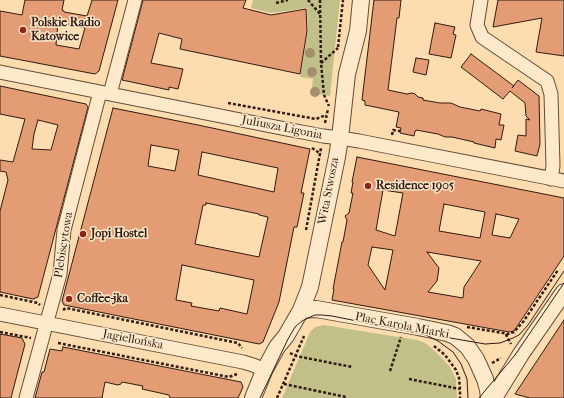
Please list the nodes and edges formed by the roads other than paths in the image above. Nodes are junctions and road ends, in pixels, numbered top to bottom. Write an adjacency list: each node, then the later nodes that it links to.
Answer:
1 (135, 0): 5 (street, Plebiscytowa)
2 (361, 0): 6 (street, Wita Stwosza)
3 (481, 0): 7 (street)
4 (0, 72): 5 (street, Juliusza Ligonia)
5 (105, 93): 6 (street, Juliusza Ligonia); 11 (street, Plebiscytowa)
6 (340, 138): 7 (street, Juliusza Ligonia); 9 (street, Wita Stwosza)
7 (558, 180)
8 (564, 292): 16 (street)
9 (301, 310): 12 (street, Wita Stwosza); 15 (street, Plac Karola Miarki)
10 (0, 314): 11 (street, Jagiellońska)
11 (47, 323): 12 (street, Jagiellońska); 13 (street, Plebiscytowa)
12 (264, 371): 14 (street, Wita Stwosza)
13 (26, 398)
14 (252, 398)
15 (489, 398)
16 (494, 398)

